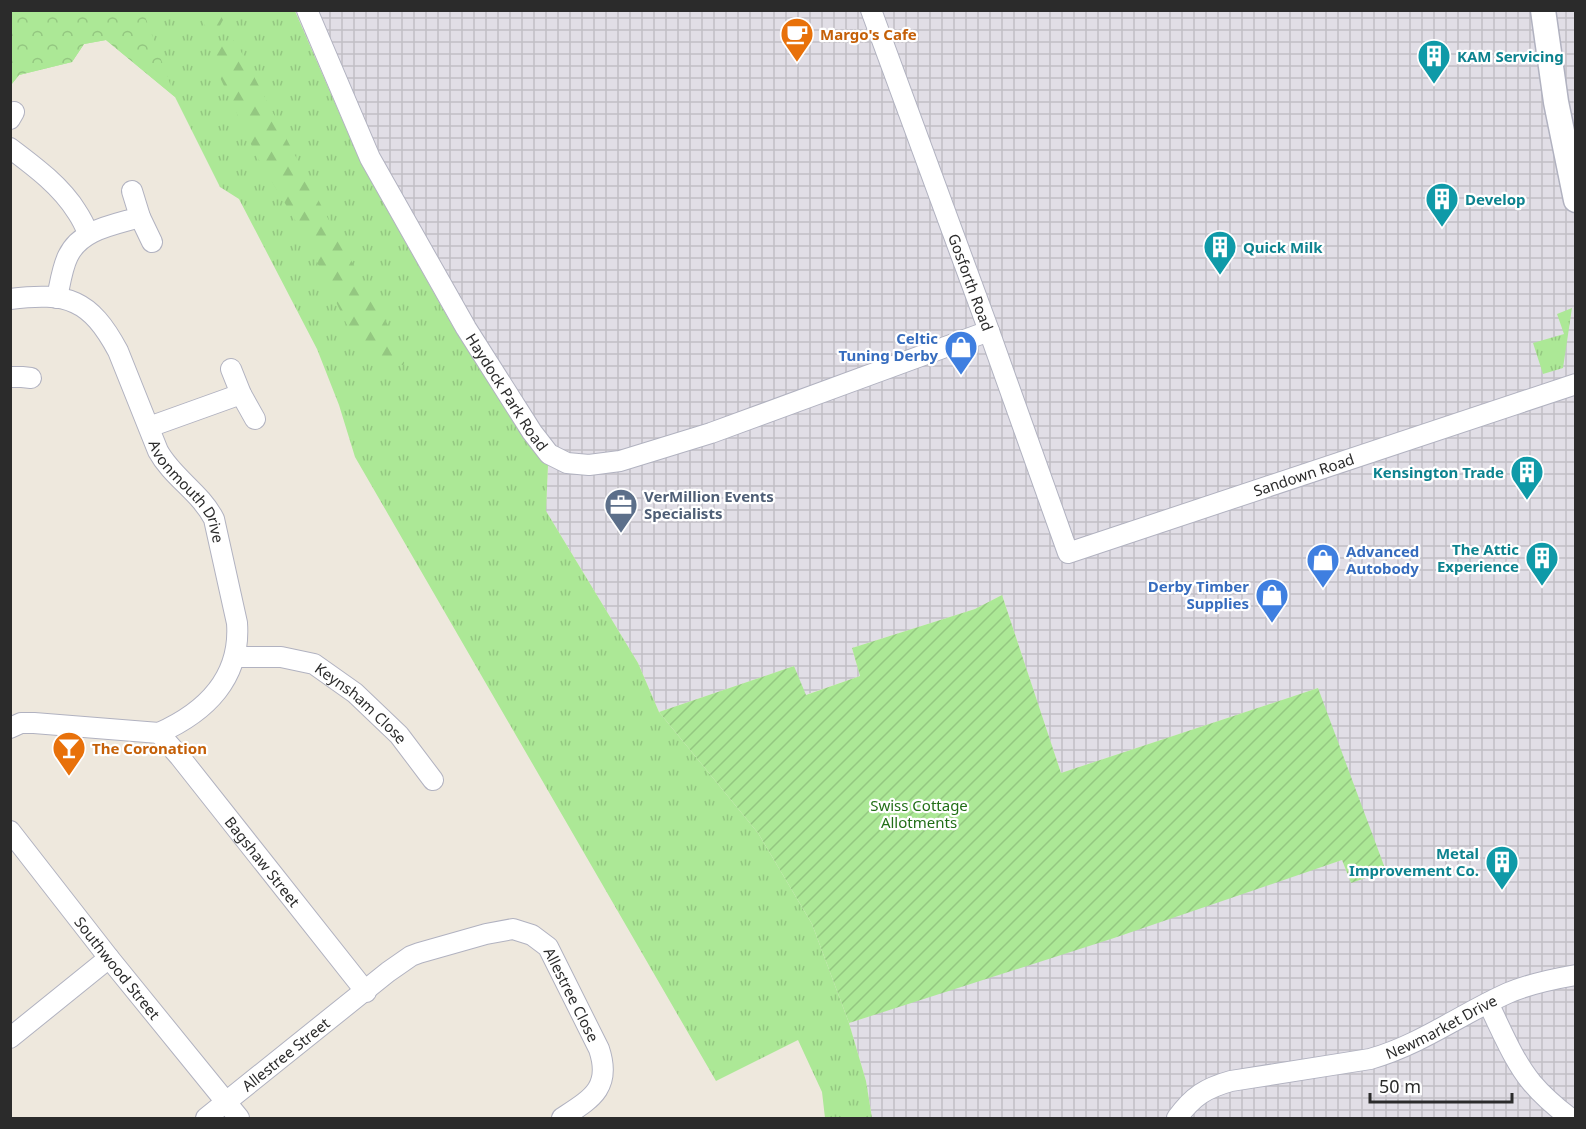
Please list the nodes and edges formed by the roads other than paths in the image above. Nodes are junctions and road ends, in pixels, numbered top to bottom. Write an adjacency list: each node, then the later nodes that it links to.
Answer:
1 (307, 10): 13 (street, Haydock Park Road)
2 (871, 10): 13 (street, Gosforth Road)
3 (1543, 10): 5 (street)
4 (10, 148): 9 (street)
5 (1571, 155): 7 (street)
6 (132, 191): 8 (street)
7 (1575, 200)
8 (140, 217): 9 (street); 10 (street)
9 (88, 233): 11 (street)
10 (152, 242)
11 (57, 298): 12 (street, Avonmouth Drive); 18 (street, Avonmouth Drive)
12 (10, 299)
13 (989, 331): 19 (street, Gosforth Road)
14 (231, 369): 16 (street)
15 (1575, 384): 19 (street, Sandown Road)
16 (241, 394): 17 (street); 18 (street)
17 (255, 419)
18 (148, 427): 20 (street, Avonmouth Drive)
19 (1068, 553)
20 (235, 657): 22 (street, Avonmouth Drive); 23 (street, Keynsham Close)
21 (10, 728): 22 (street)
22 (159, 733): 27 (street, Bagshaw Street)
23 (433, 780)
24 (10, 831): 25 (street, Southwood Street)
25 (109, 958): 29 (street); 30 (street, Southwood Street)
26 (1575, 975): 28 (street, Newmarket Drive)
27 (366, 992): 30 (street, Allestree Street); 33 (street, Allestree Close)
28 (1488, 1003): 34 (street, Newmarket Drive); 35 (street)
29 (10, 1038)
30 (226, 1103): 31 (street, Allestree Street); 32 (street, Southwood Street)
31 (206, 1119)
32 (238, 1119)
33 (562, 1119)
34 (1177, 1119)
35 (1570, 1119)

